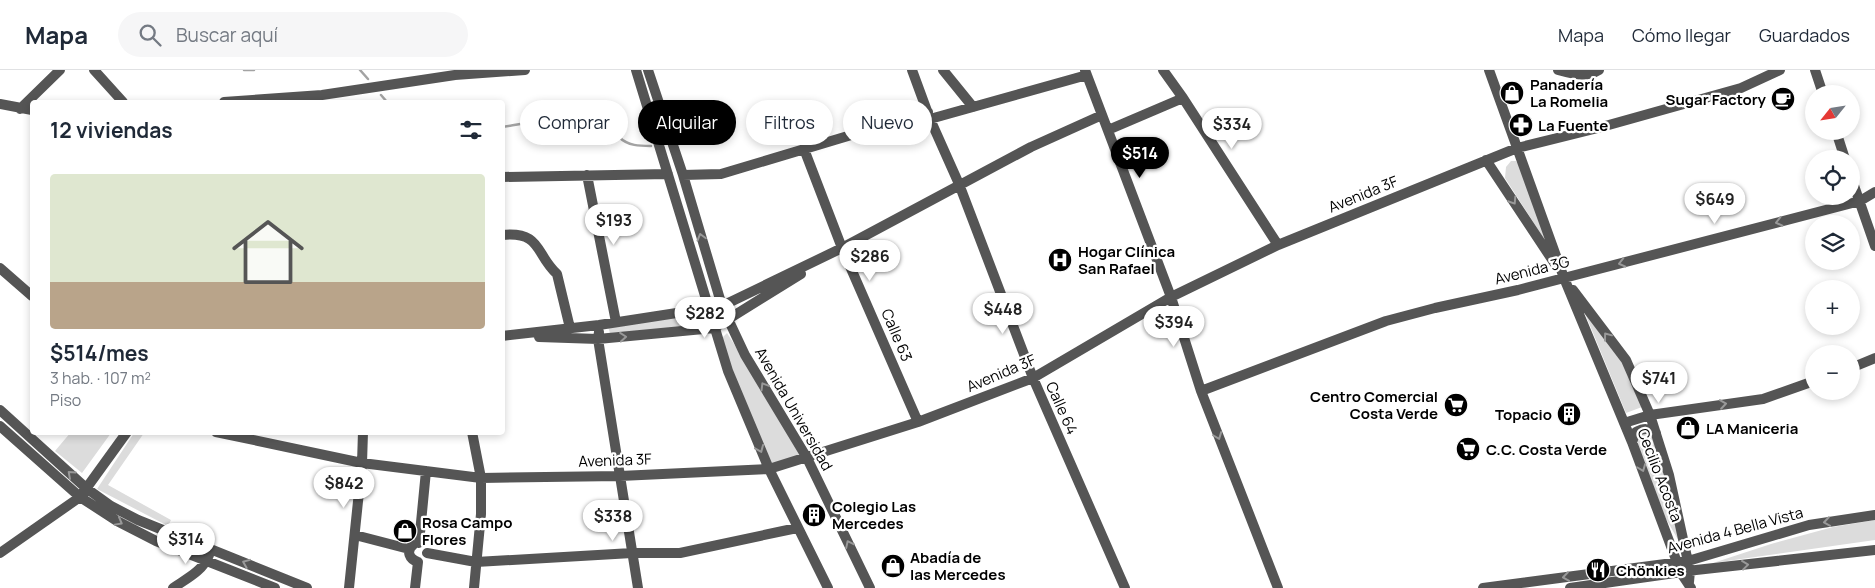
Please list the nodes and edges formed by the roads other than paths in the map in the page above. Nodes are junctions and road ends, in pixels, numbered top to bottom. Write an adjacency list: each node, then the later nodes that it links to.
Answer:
1 (60, 70): 23 (street)
2 (94, 70): 18 (street)
3 (525, 70): 15 (street)
4 (636, 70): 33 (street)
5 (648, 70): 34 (street, Avenida Universidad)
6 (912, 70): 20 (street, Calle 64)
7 (943, 70): 22 (street)
8 (1164, 70): 17 (street)
9 (1490, 70): 30 (street, Cecilio Acosta)
10 (1558, 70): 11 (street)
11 (1599, 70)
12 (1780, 70): 30 (street, Avenida 3F)
13 (1815, 70): 16 (street)
14 (1086, 72): 22 (street); 26 (street)
15 (455, 73): 19 (street)
16 (1820, 85)
17 (1183, 98): 28 (street); 42 (street)
18 (121, 100)
19 (252, 100)
20 (923, 100)
21 (0, 104): 23 (street)
22 (973, 107): 25 (street)
23 (20, 109): 24 (street)
24 (30, 110)
25 (932, 115)
26 (1102, 115): 28 (street); 37 (street)
27 (932, 123): 37 (street, Calle 64)
28 (1108, 130): 48 (street)
29 (843, 139): 31 (street)
30 (1517, 148): 32 (street, Avenida 3F); 46 (street, Cecilio Acosta)
31 (804, 149): 34 (street); 44 (street, Calle 63)
32 (1486, 160): 42 (street, Avenida 3F); 46 (street, one-way to 46)
33 (668, 174): 35 (street); 50 (street)
34 (683, 175): 49 (street, Avenida Universidad, one-way to 34)
35 (587, 176): 36 (street); 52 (street)
36 (505, 177)
37 (959, 184): 44 (street); 61 (street, Calle 64)
38 (1875, 192): 39 (street, Avenida 3G)
39 (1860, 201): 43 (street)
40 (1845, 205): 46 (street, Avenida 3G, one-way to 46)
41 (505, 235): 54 (street)
42 (1278, 245): 48 (street, Avenida 3F)
43 (1875, 246)
44 (842, 248): 49 (street); 51 (street); 66 (street, Calle 63)
45 (0, 269): 47 (street)
46 (1564, 278): 63 (street, Avenida 3G); 65 (street, Cecilio Acosta, one-way to 46); 67 (street, Cecilio Acosta)
47 (30, 294)
48 (1171, 297): 61 (street, Avenida 3F); 63 (street)
49 (722, 306): 50 (street); 51 (street, Avenida Universidad)
50 (709, 309): 52 (street); 55 (street)
51 (729, 321): 55 (street); 75 (street, Avenida Universidad, one-way to 51)
52 (616, 322): 53 (street)
53 (599, 325): 54 (street); 58 (street)
54 (570, 328): 56 (street)
55 (714, 328): 58 (street, one-way to 55); 77 (street, one-way to 77)
56 (505, 336)
57 (505, 336): 58 (street)
58 (598, 339): 79 (street)
59 (1875, 358): 60 (street)
60 (1860, 364)
61 (1033, 378): 66 (street, Avenida 3F); 110 (street, Calle 64)
62 (1805, 384): 65 (street, one-way to 62)
63 (1201, 391): 111 (street, one-way to 111)
64 (0, 410): 81 (street, one-way to 64)
65 (1650, 415): 67 (street); 69 (street, Cecilio Acosta)
66 (918, 422): 75 (street, Avenida 3F)
67 (1624, 423): 74 (street, Cecilio Acosta)
68 (0, 426): 82 (street)
69 (1656, 433): 74 (street); 94 (street, Cecilio Acosta)
70 (125, 435): 81 (street)
71 (230, 435): 76 (street, Avenida 3F)
72 (363, 435): 76 (street)
73 (473, 435): 80 (street)
74 (1632, 442): 94 (street, Cecilio Acosta, one-way to 94)
75 (807, 458): 77 (street, Avenida 3F); 109 (street, Avenida Universidad, one-way to 75)
76 (362, 463): 78 (street, Avenida 3F); 85 (street)
77 (768, 469): 79 (street, Avenida 3F); 84 (street)
78 (426, 471): 80 (street, Avenida 3F); 86 (street)
79 (620, 476): 80 (street, Avenida 3F); 92 (street)
80 (481, 478): 96 (street)
81 (86, 488): 82 (street); 87 (street)
82 (80, 497): 90 (street); 93 (street, one-way to 93)
83 (1875, 515): 94 (street, Avenida 4 Bella Vista, one-way to 94)
84 (798, 528): 92 (street); 108 (street)
85 (354, 535): 88 (street); 104 (street)
86 (420, 543): 88 (street); 91 (street)
87 (211, 550): 93 (street); 98 (street, one-way to 87)
88 (409, 550): 95 (street)
89 (1875, 550): 97 (street, Avenida 4 Bella Vista, one-way to 89)
90 (0, 553)
91 (427, 553): 95 (street); 96 (street)
92 (632, 553): 96 (street); 107 (street)
93 (207, 560): 100 (street); 101 (street)
94 (1683, 561): 97 (street, Cecilio Acosta); 112 (street, Avenida 4 Bella Vista, one-way to 112)
95 (418, 562): 105 (street)
96 (476, 562): 106 (street)
97 (1686, 572): 99 (street); 113 (street, Avenida 4 Bella Vista)
98 (270, 573): 100 (street); 103 (street)
99 (1690, 585)
100 (264, 586): 102 (street)
101 (173, 588)
102 (275, 588)
103 (307, 588)
104 (349, 588)
105 (415, 588)
106 (474, 588)
107 (638, 588)
108 (828, 588)
109 (870, 588)
110 (1125, 588)
111 (1278, 588)
112 (1483, 588)
113 (1570, 588)

